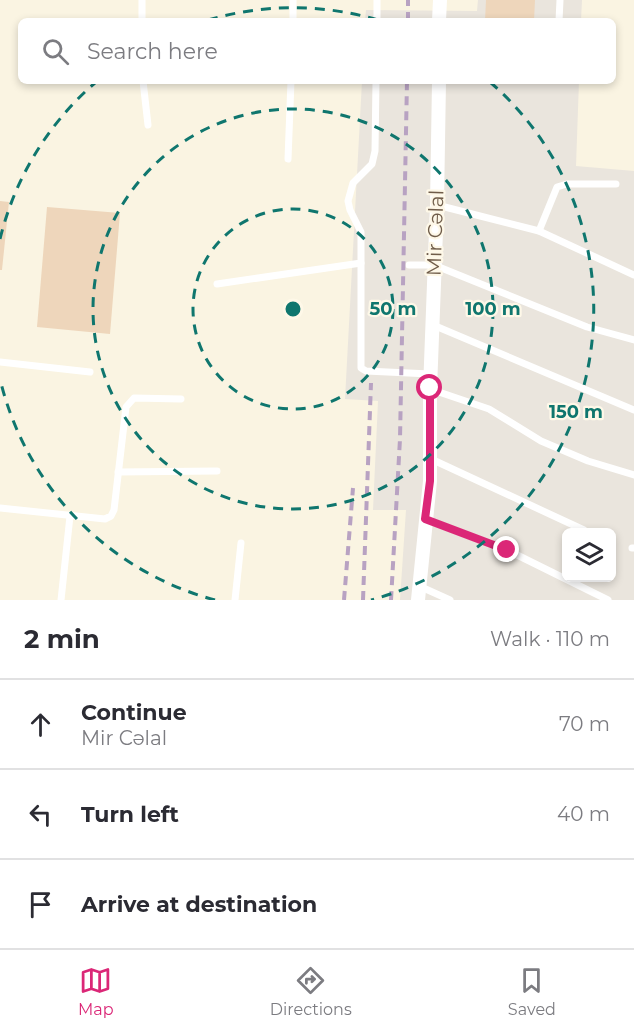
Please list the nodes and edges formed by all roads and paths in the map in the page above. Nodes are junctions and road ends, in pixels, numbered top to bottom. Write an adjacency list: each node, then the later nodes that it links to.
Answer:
1 (142, 0): 6 (lane)
2 (293, 0): 7 (lane)
3 (377, 0): 8 (lane)
4 (440, 0): 9 (street)
5 (560, 0): 10 (lane)
6 (142, 18)
7 (293, 18)
8 (377, 18)
9 (440, 18)
10 (559, 18)
11 (143, 84): 15 (lane)
12 (291, 84): 16 (lane)
13 (376, 84): 20 (lane)
14 (439, 84): 18 (street, Mir Cəlal)
15 (148, 125)
16 (288, 159)
17 (616, 184): 19 (lane)
18 (437, 205): 19 (lane); 22 (street, Mir Cəlal)
19 (539, 231): 23 (lane)
20 (361, 263): 24 (lane); 29 (lane)
21 (409, 265): 22 (lane)
22 (434, 265): 25 (street, Mir Cəlal); 26 (lane)
23 (634, 275)
24 (217, 284)
25 (433, 325): 29 (street, Mir Cəlal); 31 (lane)
26 (634, 340)
27 (0, 362): 28 (lane)
28 (90, 372)
29 (430, 381): 32 (street, Mir Cəlal); 35 (lane)
30 (181, 399): 34 (lane)
31 (634, 410)
32 (431, 459): 38 (street, Mir Cəlal); 39 (lane)
33 (217, 471): 34 (lane)
34 (118, 472): 37 (lane)
35 (634, 475)
36 (0, 508): 37 (lane)
37 (70, 516): 42 (lane)
38 (425, 519): 41 (street, Mir Cəlal); 46 (lane)
39 (580, 528)
40 (241, 543): 43 (lane)
41 (419, 586): 44 (street, Mir Cəlal); 45 (lane)
42 (61, 600)
43 (235, 600)
44 (418, 600)
45 (450, 600)
46 (608, 600)

